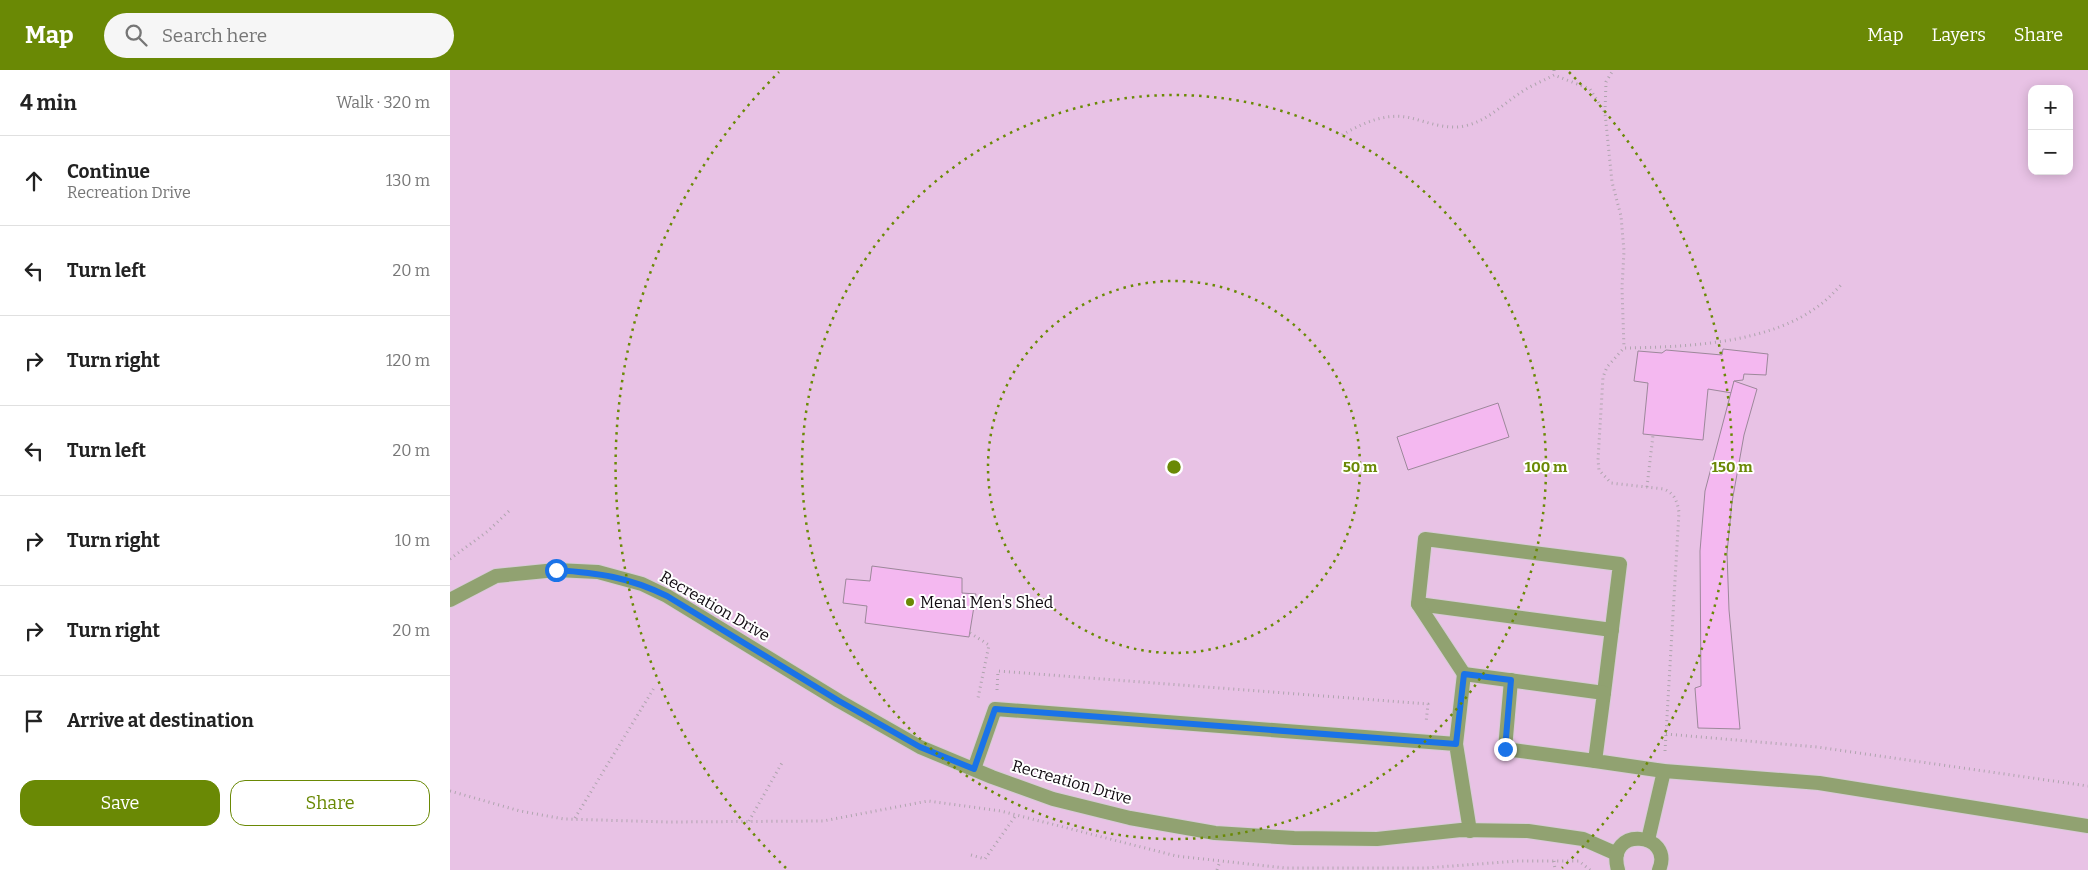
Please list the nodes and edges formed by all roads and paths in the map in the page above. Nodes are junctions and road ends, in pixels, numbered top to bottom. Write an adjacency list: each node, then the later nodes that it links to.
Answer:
1 (1554, 70): 3 (path)
2 (1613, 70): 4 (path)
3 (1554, 75): 4 (path); 5 (path)
4 (1606, 113): 7 (path)
5 (1342, 135)
6 (1841, 286): 7 (path)
7 (1624, 348): 9 (path)
8 (1653, 435): 9 (path)
9 (1647, 487): 21 (path)
10 (510, 510): 11 (path)
11 (450, 559)
12 (450, 600): 26 (street, Recreation Drive)
13 (1418, 604): 14 (street); 14 (street); 16 (street)
14 (1612, 630): 19 (street)
15 (970, 633): 20 (path)
16 (1464, 674): 17 (street); 23 (street)
17 (1511, 680): 19 (street); 25 (street)
18 (654, 688): 31 (path)
19 (1604, 693): 25 (street)
20 (995, 709): 22 (street); 22 (path); 26 (street)
21 (1666, 734): 27 (path); 28 (path)
22 (1423, 741): 23 (street)
23 (1456, 744): 34 (street)
24 (783, 761): 32 (path)
25 (1595, 761): 27 (street)
26 (974, 769): 34 (street, Recreation Drive)
27 (1664, 771): 33 (street); 35 (street)
28 (2088, 786)
29 (450, 791): 31 (path)
30 (1016, 815): 32 (path); 37 (path); 38 (path)
31 (575, 819): 32 (path)
32 (749, 822)
33 (2088, 826)
34 (1470, 830): 36 (street, Recreation Drive)
35 (1648, 840): 36 (street); 40 (street)
36 (1617, 854): 45 (street)
37 (971, 855)
38 (1221, 861): 41 (path); 42 (path)
39 (1554, 861): 41 (path); 43 (path); 44 (path)
40 (1663, 868)
41 (1392, 869)
42 (1217, 870)
43 (1555, 870)
44 (1590, 870)
45 (1618, 870)

